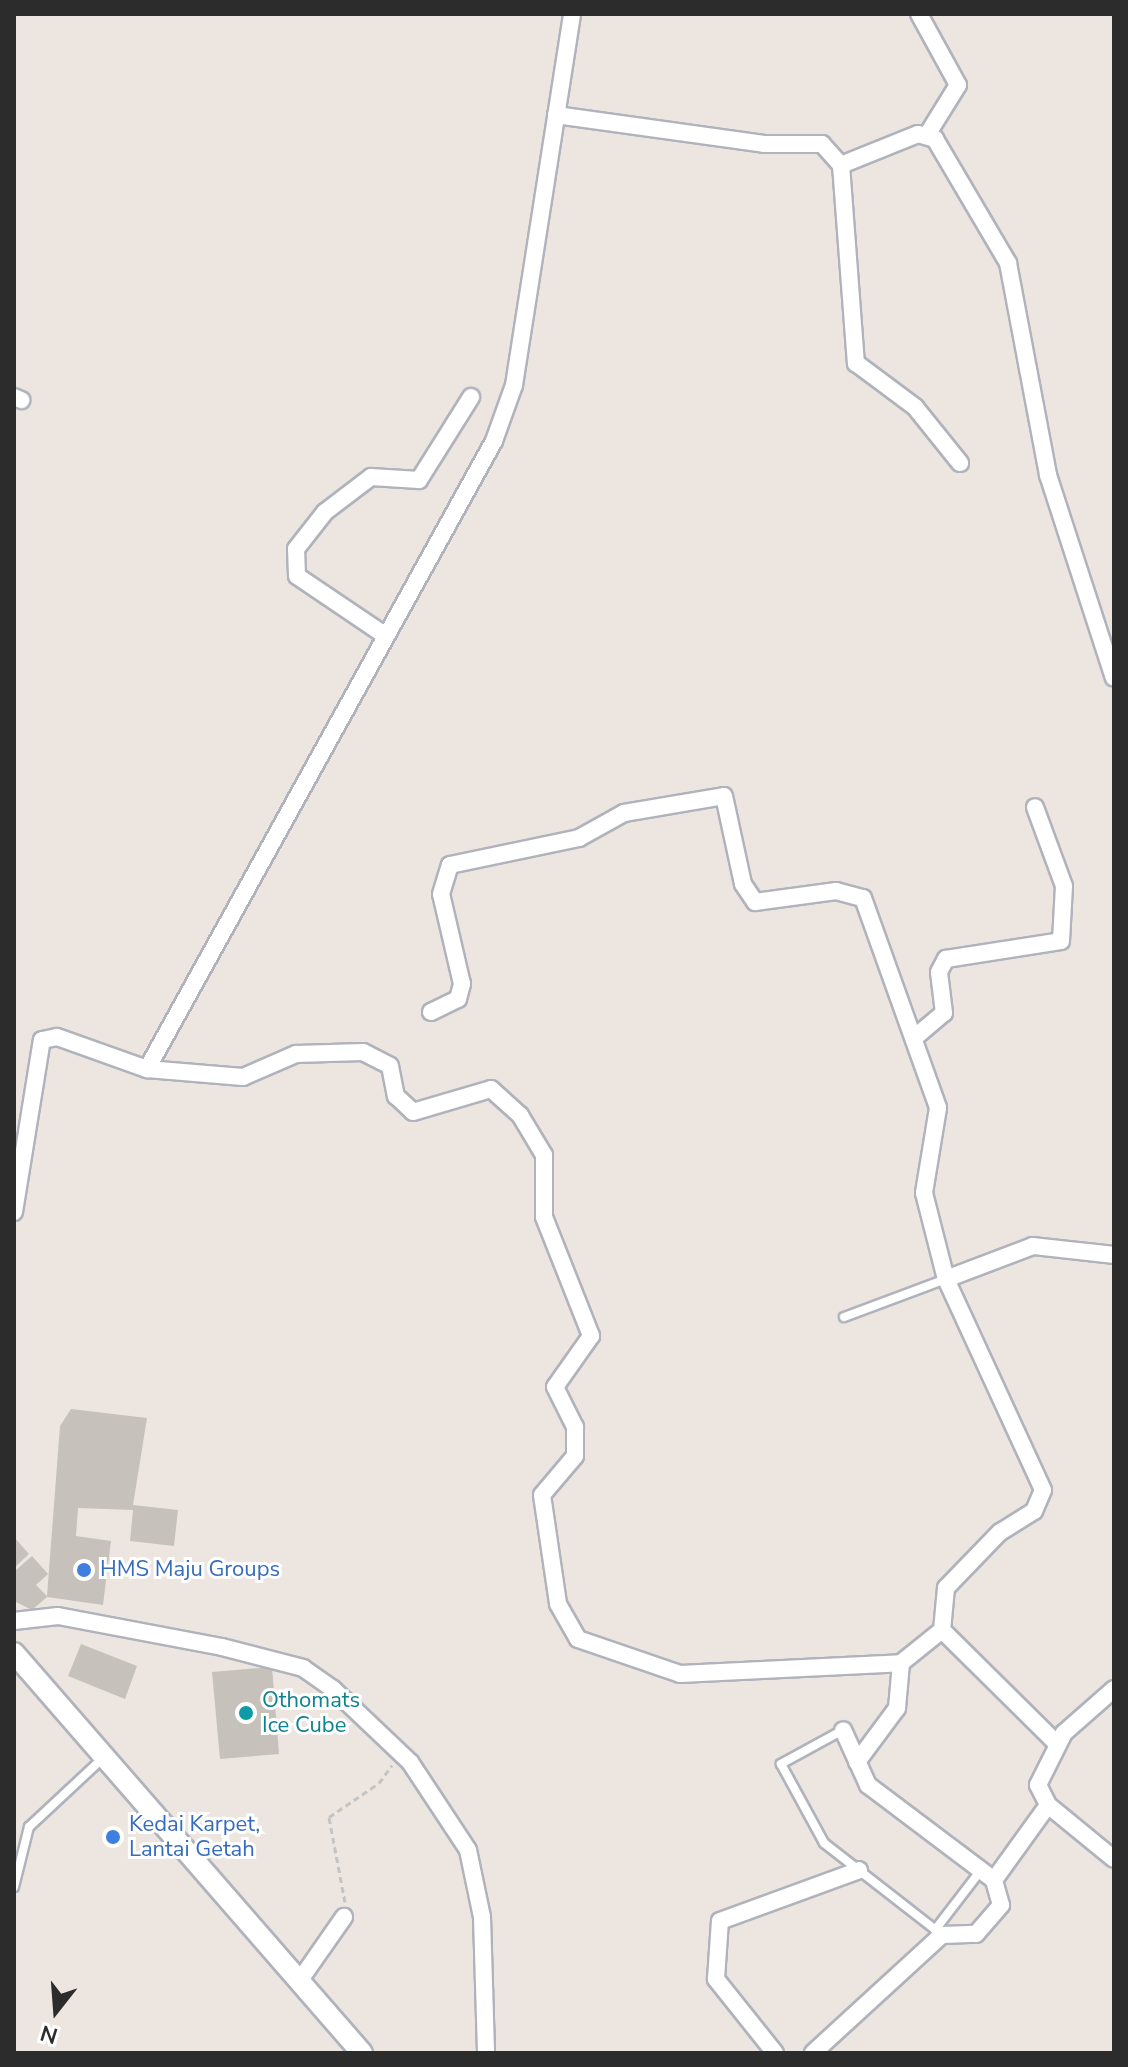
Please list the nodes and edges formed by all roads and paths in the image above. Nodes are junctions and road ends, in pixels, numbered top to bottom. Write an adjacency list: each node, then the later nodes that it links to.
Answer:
1 (572, 14): 3 (street)
2 (919, 14): 4 (street)
3 (556, 115): 5 (street); 8 (street)
4 (927, 135): 5 (street); 9 (street)
5 (841, 165): 7 (street)
6 (471, 397): 8 (street)
7 (960, 463)
8 (386, 636): 13 (street)
9 (1114, 678)
10 (1035, 807): 12 (street)
11 (431, 1012): 12 (street)
12 (914, 1038): 17 (street)
13 (147, 1069): 14 (street); 22 (street)
14 (18, 1158): 15 (street)
15 (14, 1212)
16 (1114, 1255): 17 (street)
17 (946, 1279): 18 (lane); 20 (street)
18 (844, 1317)
19 (14, 1621): 26 (street)
20 (942, 1630): 22 (street); 25 (street)
21 (14, 1653): 27 (street)
22 (901, 1663): 28 (street)
23 (1114, 1689): 25 (street)
24 (843, 1730): 28 (street); 31 (lane)
25 (1057, 1744): 29 (street)
26 (401, 1753): 34 (path); 38 (street)
27 (105, 1756): 33 (lane); 36 (street)
28 (857, 1762): 32 (street)
29 (1048, 1805): 30 (street); 32 (street)
30 (1114, 1859)
31 (859, 1870): 35 (lane); 39 (street)
32 (987, 1875): 35 (lane); 35 (street)
33 (14, 1887)
34 (344, 1917): 36 (street)
35 (939, 1932): 40 (street)
36 (300, 1980): 37 (street)
37 (362, 2053)
38 (486, 2053)
39 (775, 2053)
40 (813, 2053)

